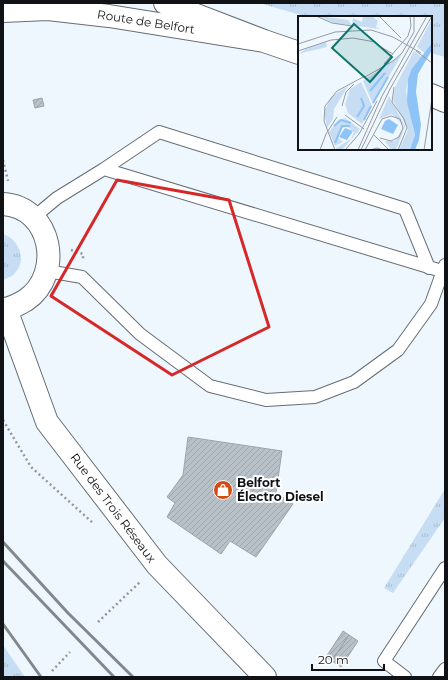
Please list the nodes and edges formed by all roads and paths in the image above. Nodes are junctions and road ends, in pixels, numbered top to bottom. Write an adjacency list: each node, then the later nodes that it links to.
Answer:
1 (166, 3): 3 (main road, Route de Belfort)
2 (3, 11): 3 (main road, Route de Belfort)
3 (264, 41): 4 (main road, Route de Belfort)
4 (298, 52)
5 (432, 95): 6 (main road)
6 (445, 100)
7 (3, 160): 9 (path)
8 (104, 169): 10 (lane); 12 (lane); 12 (lane)
9 (7, 195): 10 (main road)
10 (33, 218): 14 (main road)
11 (66, 247): 15 (path)
12 (430, 268): 13 (lane)
13 (444, 269): 15 (lane)
14 (47, 271): 15 (lane); 16 (main road)
15 (82, 277)
16 (5, 309): 18 (main road, Rue des Trois Réseaux)
17 (3, 420): 18 (path)
18 (118, 516): 19 (main road, Rue des Trois Réseaux)
19 (157, 565): 21 (path); 25 (main road, Rue des Trois Réseaux)
20 (445, 568): 26 (lane)
21 (98, 622)
22 (70, 652): 24 (path)
23 (445, 669): 27 (lane)
24 (52, 671)
25 (265, 677)
26 (405, 677)
27 (439, 677)

